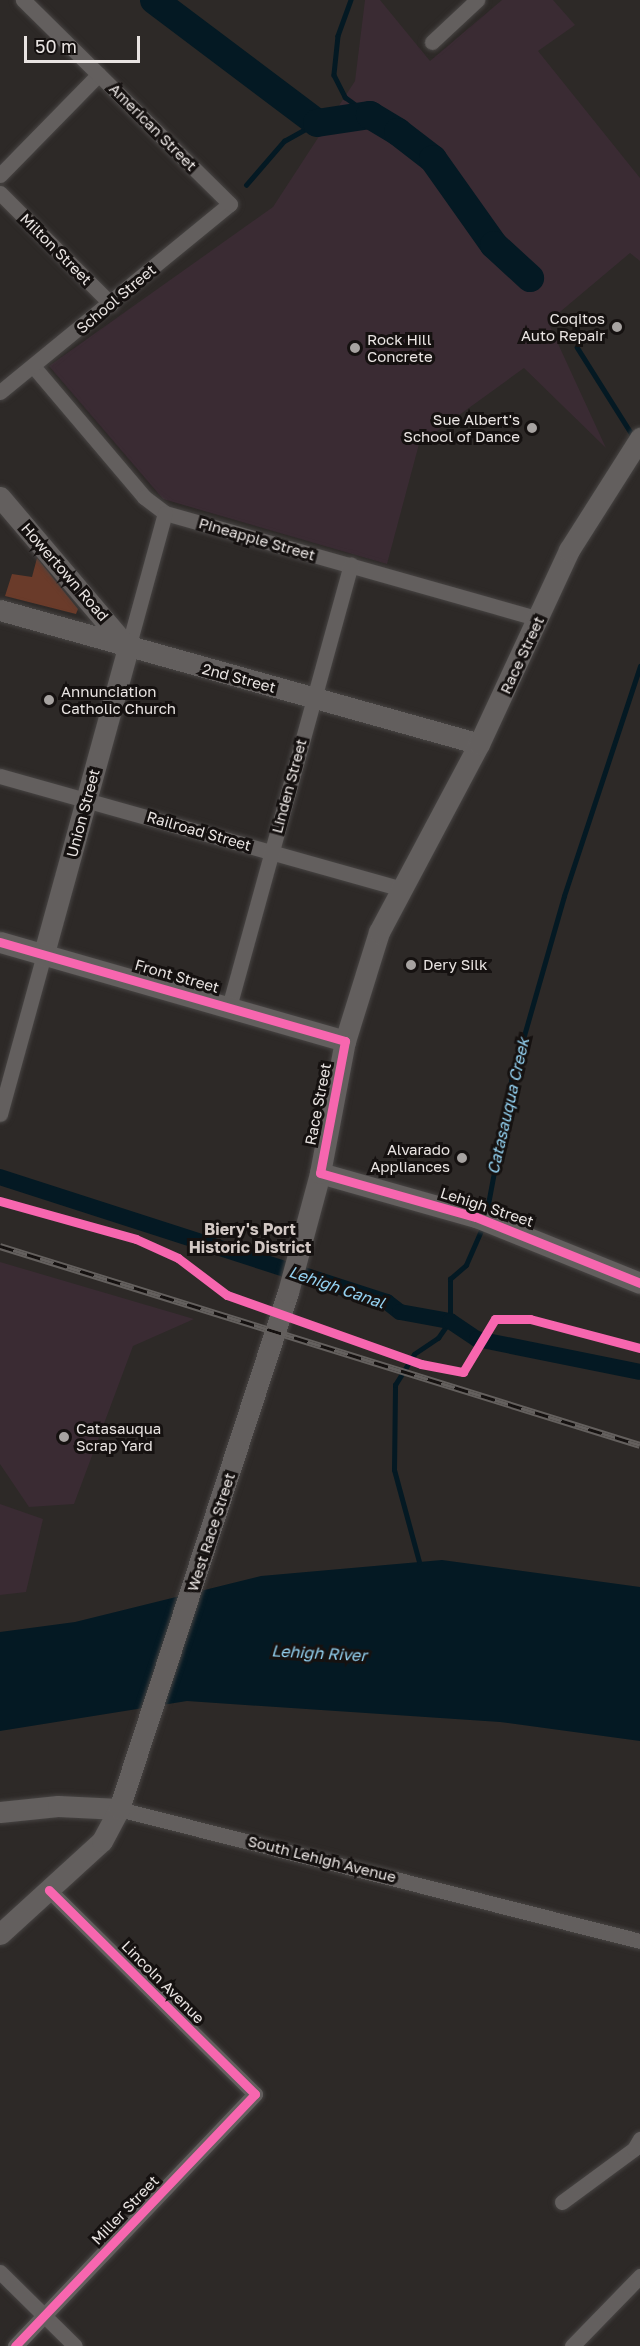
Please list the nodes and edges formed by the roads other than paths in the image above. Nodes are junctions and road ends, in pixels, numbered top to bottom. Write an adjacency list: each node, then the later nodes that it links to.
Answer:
1 (24, 0): 4 (street, American Street)
2 (477, 0): 3 (street)
3 (432, 42)
4 (99, 74): 5 (street); 7 (street, American Street)
5 (0, 175)
6 (0, 193): 8 (street, Milton Street)
7 (230, 204): 8 (street, School Street)
8 (111, 304): 9 (street, School Street)
9 (33, 366): 10 (street, School Street); 13 (street, Pineapple Street)
10 (0, 392)
11 (640, 438): 16 (main road, Race Street)
12 (0, 497): 17 (main road, Howertown Road)
13 (165, 513): 14 (street, Pineapple Street); 17 (street, Union Street)
14 (351, 566): 16 (street, Pineapple Street); 18 (street, Linden Street)
15 (0, 610): 17 (main road, 2nd Street)
16 (539, 619): 19 (main road, Race Street)
17 (128, 648): 18 (main road, 2nd Street); 21 (main road, Union Street)
18 (312, 698): 19 (main road, 2nd Street); 22 (street, Linden Street)
19 (479, 744): 23 (main road, Race Street)
20 (0, 776): 21 (street, Railroad Street)
21 (87, 800): 22 (street, Railroad Street); 25 (main road, Union Street)
22 (271, 851): 23 (street, Railroad Street); 26 (street, Linden Street)
23 (399, 888): 27 (main road, Race Street)
24 (0, 942): 25 (main road, Front Street)
25 (44, 954): 26 (main road, Front Street); 28 (street, Union Street)
26 (229, 1007): 27 (main road, Front Street)
27 (345, 1041): 29 (main road, Race Street)
28 (0, 1113)
29 (320, 1173): 30 (main road, Race Street); 31 (main road, Lehigh Street)
30 (299, 1253): 32 (main road, West Race Street)
31 (640, 1283)
32 (118, 1809): 33 (main road, South Lehigh Avenue); 34 (main road, West Race Street); 36 (street, South Lehigh Avenue)
33 (0, 1812)
34 (49, 1890): 35 (main road, West Race Street); 37 (street, Lincoln Avenue)
35 (0, 1934)
36 (640, 1941)
37 (255, 2094): 42 (street, Miller Street)
38 (640, 2139): 39 (street)
39 (562, 2202)
40 (0, 2272): 42 (street)
41 (639, 2278): 45 (street)
42 (43, 2316): 43 (street, Miller Street); 44 (street)
43 (15, 2346)
44 (75, 2346)
45 (572, 2346)

